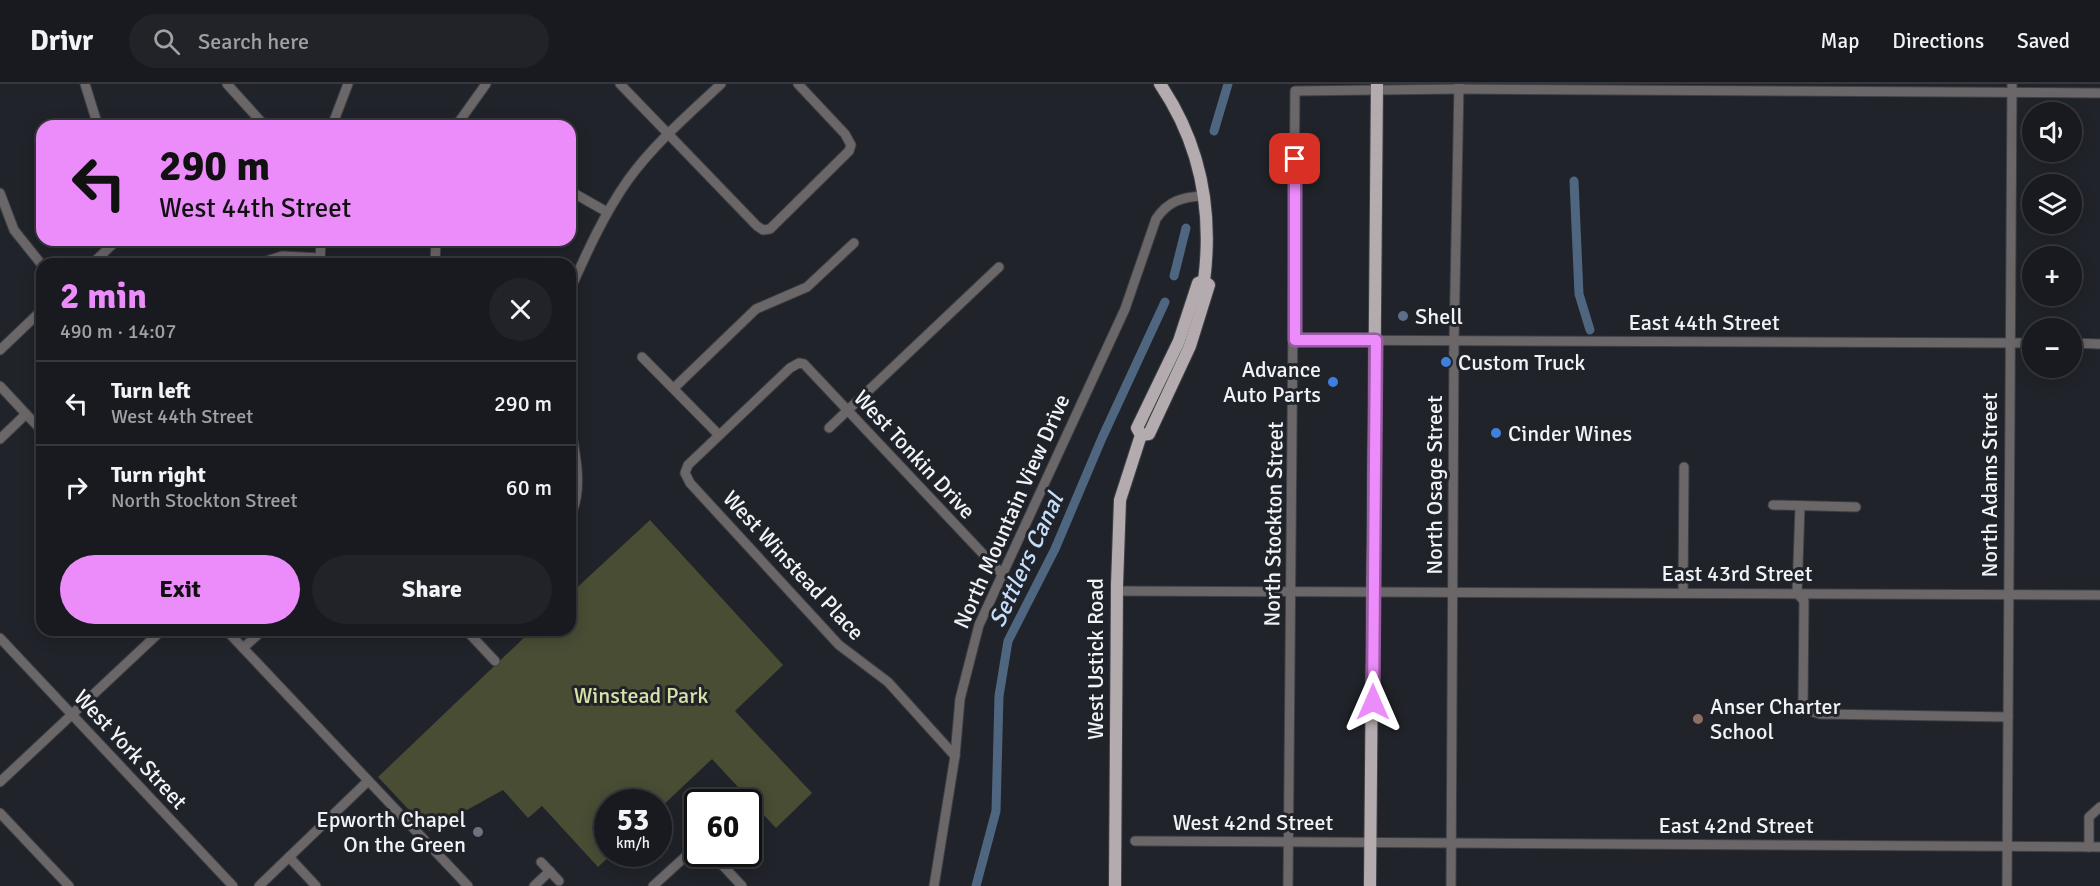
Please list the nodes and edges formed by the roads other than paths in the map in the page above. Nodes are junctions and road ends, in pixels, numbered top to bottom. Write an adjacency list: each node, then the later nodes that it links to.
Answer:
1 (85, 84): 16 (street)
2 (227, 84): 17 (street)
3 (348, 84): 18 (street)
4 (486, 84): 19 (street)
5 (620, 84): 20 (street)
6 (721, 84): 20 (street)
7 (798, 84): 20 (street)
8 (1160, 84): 23 (main road, West Ustick Road)
9 (1459, 86): 10 (street); 12 (street); 36 (street, North Osage Street)
10 (1377, 87): 34 (street, North Stockton Street); 35 (main road)
11 (1952, 87): 12 (street); 13 (street)
12 (1847, 88)
13 (2012, 88): 14 (street); 37 (street, North Adams Street)
14 (2089, 89): 15 (street)
15 (2100, 93)
16 (96, 120)
17 (260, 120)
18 (334, 120)
19 (460, 120)
20 (668, 135): 24 (street)
21 (0, 193): 27 (street)
22 (576, 194): 24 (street)
23 (1203, 196): 57 (street, North Mountain View Drive); 60 (main road, West Ustick Road)
24 (608, 212): 32 (street)
25 (855, 243): 44 (street)
26 (111, 246): 28 (street)
27 (37, 258)
28 (98, 258)
29 (276, 258): 30 (street)
30 (297, 258)
31 (999, 267): 45 (street)
32 (576, 278)
33 (36, 316): 41 (street)
34 (1295, 340): 35 (street, East 44th Street); 58 (street, North Stockton Street)
35 (1376, 340): 36 (street, East 44th Street); 59 (main road)
36 (1454, 341): 37 (street, East 44th Street); 61 (street, North Osage Street)
37 (2009, 343): 38 (street, East 44th Street); 64 (street, North Adams Street)
38 (2022, 343)
39 (2082, 344): 40 (street)
40 (2100, 344)
41 (0, 350)
42 (642, 357): 44 (street)
43 (0, 386): 46 (street)
44 (674, 388): 49 (street)
45 (847, 411): 48 (street); 49 (street, West Tonkin Drive); 57 (street, West Tonkin Drive)
46 (26, 414): 47 (street); 50 (street)
47 (36, 425)
48 (829, 428)
49 (719, 435): 75 (street, West Winstead Place)
50 (0, 439)
51 (1684, 466): 62 (street)
52 (576, 480): 53 (street)
53 (576, 498)
54 (1773, 505): 55 (street)
55 (1800, 506): 56 (street); 63 (street)
56 (1856, 507)
57 (1001, 573): 75 (street, North Mountain View Drive)
58 (1292, 590): 59 (street, East 43rd Street); 60 (street, East 43rd Street); 81 (street, North Stockton Street)
59 (1374, 590): 61 (street, East 43rd Street); 82 (main road)
60 (1117, 591): 102 (main road, West Ustick Road)
61 (1453, 591): 62 (street, East 43rd Street); 83 (street, North Osage Street)
62 (1683, 592): 63 (street, East 43rd Street)
63 (1797, 593): 64 (street, East 43rd Street); 74 (street)
64 (2009, 594): 65 (street, East 43rd Street); 74 (street, North Adams Street)
65 (2100, 595)
66 (156, 636): 73 (street)
67 (232, 636): 71 (street)
68 (256, 636): 71 (street)
69 (472, 636): 72 (street)
70 (0, 638): 73 (street, West York Street)
71 (243, 648): 76 (street)
72 (495, 661)
73 (72, 715): 77 (street); 94 (street, West York Street)
74 (2008, 717): 84 (street, North Adams Street)
75 (955, 756): 101 (street, North Mountain View Drive)
76 (368, 781): 87 (street); 97 (street)
77 (0, 782)
78 (2099, 809): 85 (street)
79 (0, 813): 93 (street)
80 (1135, 841): 81 (street, West 42nd Street)
81 (1288, 842): 82 (street, West 42nd Street); 103 (street, North Stockton Street)
82 (1371, 843): 83 (street, East 42nd Street); 104 (main road)
83 (1451, 843): 84 (street, East 42nd Street); 105 (street, North Osage Street)
84 (2007, 846): 85 (street, East 42nd Street); 106 (street, North Adams Street)
85 (2089, 847): 86 (street, East 42nd Street)
86 (2100, 847)
87 (289, 857): 95 (street); 96 (street)
88 (684, 858): 99 (street)
89 (541, 862): 91 (street)
90 (724, 867): 100 (street)
91 (550, 871): 92 (street); 98 (street)
92 (559, 881)
93 (69, 886)
94 (233, 886)
95 (259, 886)
96 (316, 886)
97 (468, 886)
98 (534, 886)
99 (653, 886)
100 (742, 886)
101 (934, 886)
102 (1115, 886)
103 (1288, 886)
104 (1370, 886)
105 (1451, 886)
106 (2007, 886)

